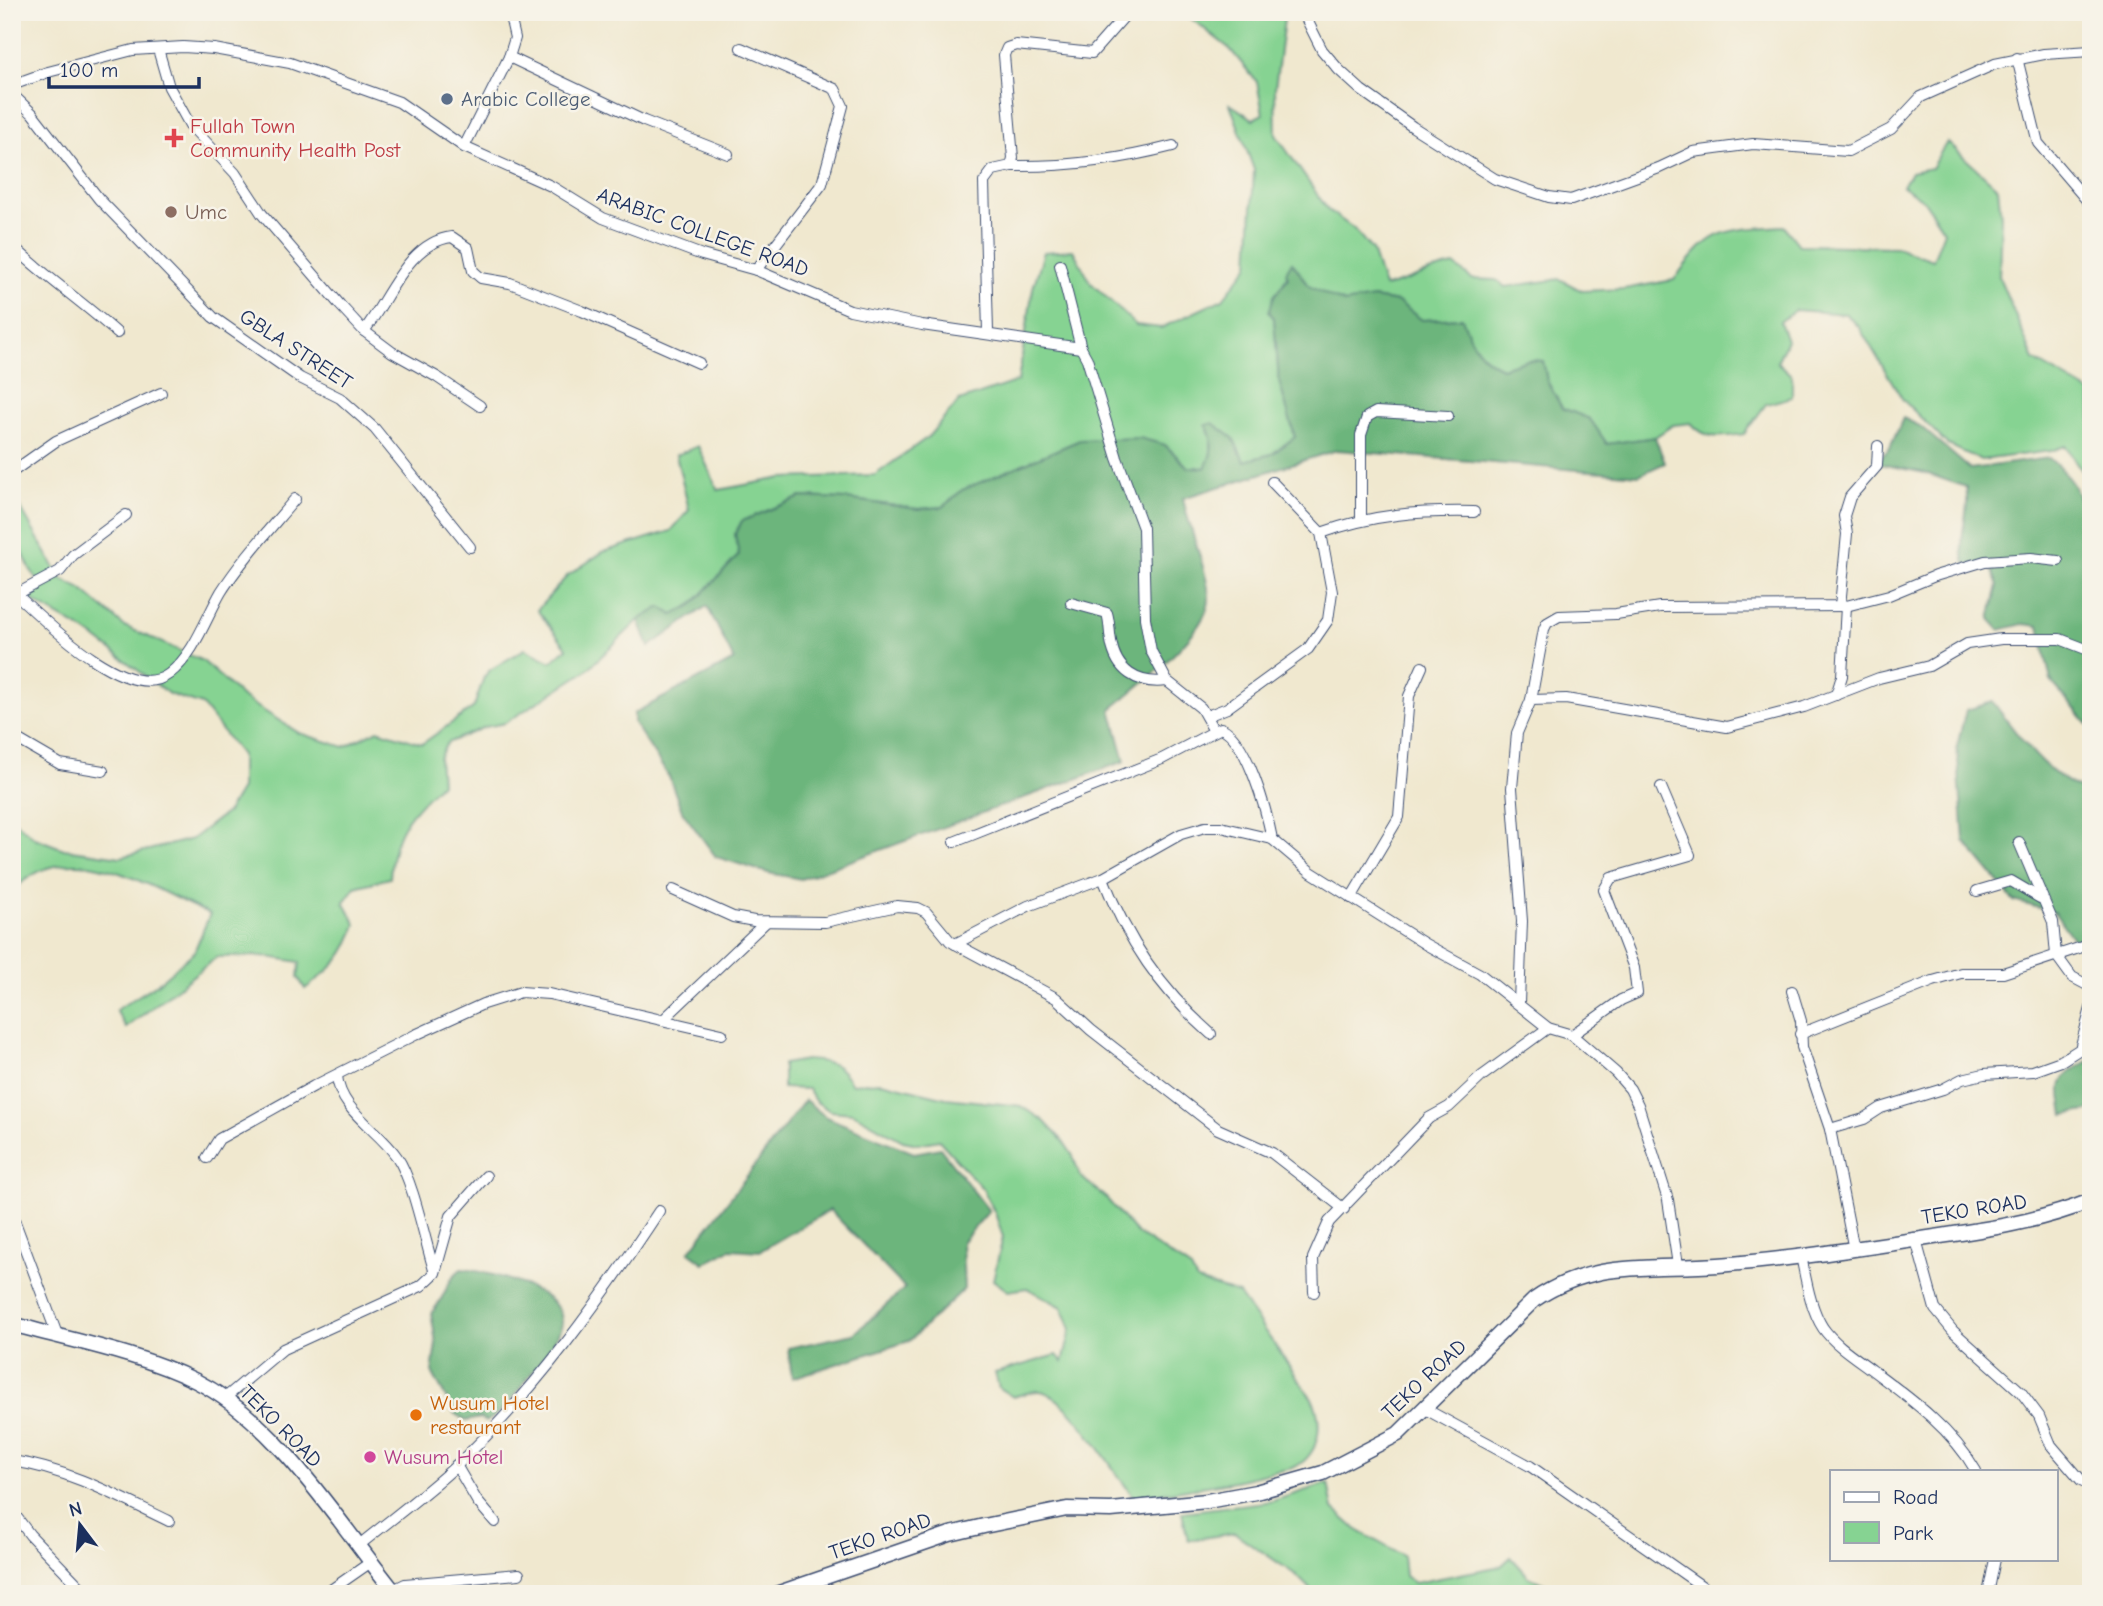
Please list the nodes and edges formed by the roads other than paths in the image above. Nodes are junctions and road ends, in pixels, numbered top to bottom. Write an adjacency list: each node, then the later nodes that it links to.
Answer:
1 (509, 12): 7 (street)
2 (1128, 12): 14 (street)
3 (1303, 12): 8 (street)
4 (741, 48): 18 (street)
5 (158, 49): 9 (street, ARABIC COLLEGE ROAD); 12 (street, ARABIC COLLEGE ROAD); 19 (street)
6 (2091, 51): 8 (street)
7 (509, 57): 12 (street); 13 (street)
8 (2017, 58): 15 (street)
9 (12, 85)
10 (12, 94): 35 (street, GBLA STREET)
11 (1173, 146): 14 (street)
12 (464, 147): 18 (street, ARABIC COLLEGE ROAD)
13 (728, 154)
14 (1011, 166): 21 (street)
15 (2091, 205)
16 (12, 245): 20 (street)
17 (1060, 265): 22 (street)
18 (756, 270): 21 (street, ARABIC COLLEGE ROAD)
19 (364, 331): 23 (street); 25 (street)
20 (117, 332)
21 (988, 332): 22 (street, ARABIC COLLEGE ROAD)
22 (1081, 348): 42 (street)
23 (699, 363)
24 (161, 393): 28 (street)
25 (480, 406)
26 (1448, 416): 33 (street)
27 (1878, 446): 39 (street)
28 (12, 472)
29 (1272, 482): 34 (street)
30 (295, 499): 37 (street)
31 (1474, 512): 33 (street)
32 (126, 514): 37 (street)
33 (1361, 519): 34 (street)
34 (1321, 533): 45 (street)
35 (470, 547)
36 (2058, 561): 39 (street)
37 (14, 595)
38 (1071, 603): 42 (street)
39 (1843, 606): 43 (street); 44 (street)
40 (2091, 651): 43 (street)
41 (1422, 667): 56 (street)
42 (1167, 681): 45 (street)
43 (1836, 695): 44 (street)
44 (1531, 700): 64 (street)
45 (1207, 716): 46 (street)
46 (1214, 731): 50 (street); 51 (street)
47 (12, 736): 48 (street)
48 (103, 771)
49 (1661, 787): 71 (street)
50 (1272, 839): 53 (street); 56 (street)
51 (954, 842)
52 (2019, 842): 57 (street)
53 (1103, 878): 59 (street); 69 (street)
54 (673, 890): 58 (street)
55 (1977, 891): 57 (street)
56 (1351, 898): 64 (street)
57 (2040, 898): 61 (street)
58 (766, 922): 59 (street); 66 (street)
59 (955, 944): 77 (street)
60 (2091, 944): 61 (street)
61 (2056, 955): 62 (street); 70 (street)
62 (2091, 988)
63 (1792, 991): 70 (street)
64 (1519, 1003): 67 (street)
65 (2091, 1008): 73 (street)
66 (664, 1019): 68 (street); 72 (street)
67 (1548, 1028): 71 (street); 77 (street)
68 (722, 1034)
69 (1212, 1034)
70 (1800, 1034): 73 (street)
71 (1572, 1035): 83 (street)
72 (337, 1076): 74 (street); 84 (street)
73 (1830, 1129): 81 (street)
74 (207, 1158)
75 (486, 1176): 84 (street)
76 (2091, 1201): 80 (street, TEKO ROAD)
77 (1344, 1209): 85 (street)
78 (659, 1211): 91 (street)
79 (12, 1214): 87 (street)
80 (1916, 1240): 81 (street, TEKO ROAD); 93 (street)
81 (1854, 1250): 82 (street, TEKO ROAD)
82 (1801, 1256): 83 (street, TEKO ROAD); 92 (street)
83 (1678, 1265): 89 (street, TEKO ROAD)
84 (435, 1273): 88 (street)
85 (1314, 1292)
86 (12, 1324): 87 (street, TEKO ROAD)
87 (58, 1337): 88 (street, TEKO ROAD)
88 (225, 1398): 97 (street, TEKO ROAD)
89 (1427, 1410): 102 (street, TEKO ROAD); 105 (street)
90 (12, 1461): 95 (street)
91 (456, 1465): 96 (street); 97 (street)
92 (1975, 1470)
93 (2091, 1485)
94 (12, 1511): 103 (street)
95 (169, 1521)
96 (495, 1522)
97 (358, 1546): 99 (street, TEKO ROAD)
98 (1995, 1560): 106 (street)
99 (371, 1562): 101 (street, TEKO ROAD); 104 (street)
100 (519, 1574): 101 (street)
101 (395, 1592)
102 (781, 1593)
103 (87, 1594)
104 (326, 1594)
105 (1713, 1594)
106 (1988, 1594)

